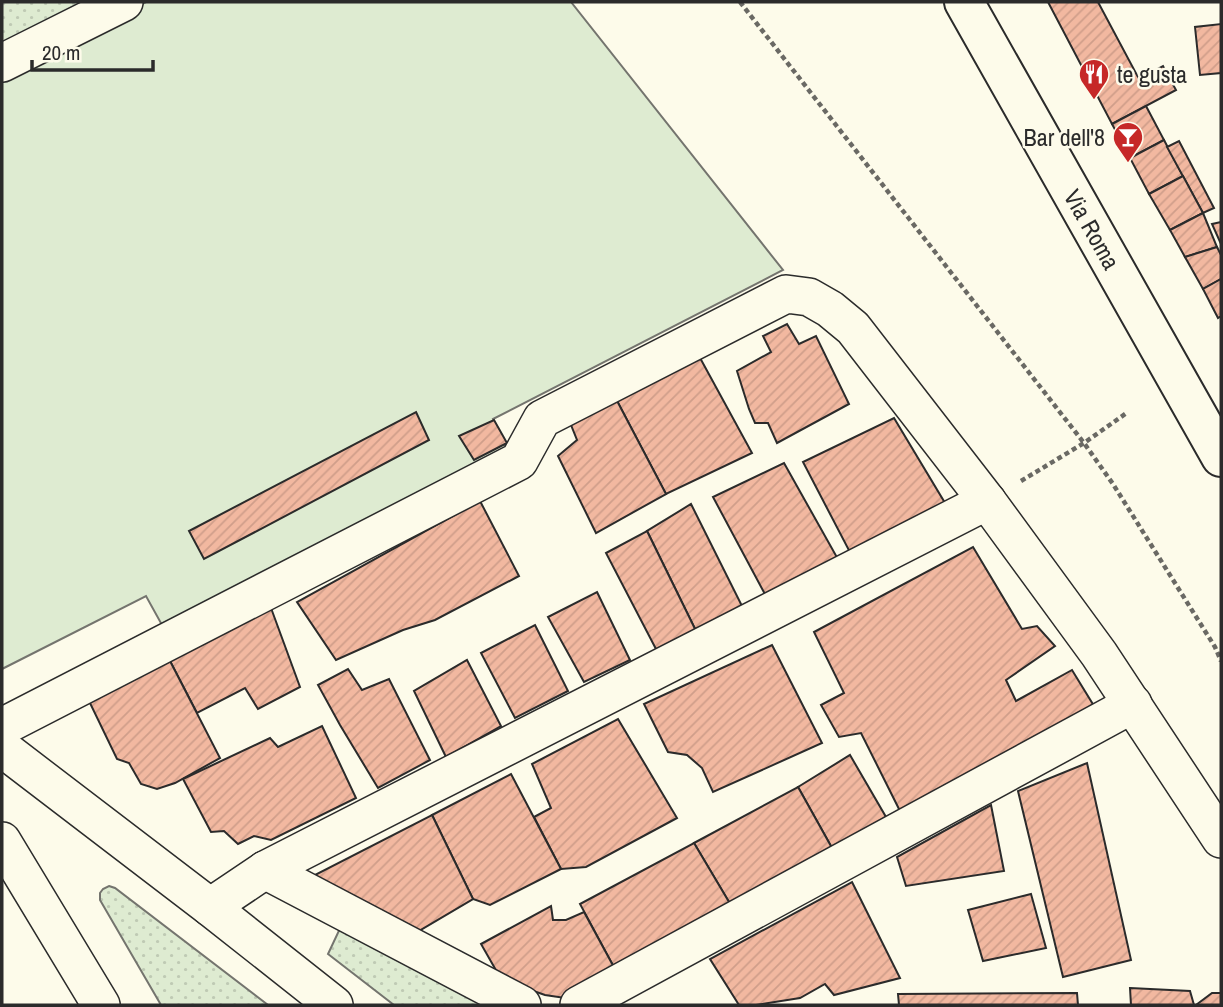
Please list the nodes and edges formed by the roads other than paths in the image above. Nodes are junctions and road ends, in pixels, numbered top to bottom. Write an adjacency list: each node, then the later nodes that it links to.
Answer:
1 (124, 2): 3 (street)
2 (964, 2): 4 (main road, Via Roma)
3 (2, 63)
4 (1221, 457)
5 (987, 501): 6 (street); 7 (street); 11 (street)
6 (1133, 704): 9 (street); 16 (street)
7 (2, 727)
8 (2, 748): 12 (street)
9 (1221, 839)
10 (2, 841): 13 (street)
11 (265, 870): 12 (street); 15 (street)
12 (210, 907): 14 (street)
13 (101, 1005)
14 (334, 1005)
15 (522, 1005)
16 (579, 1005)

